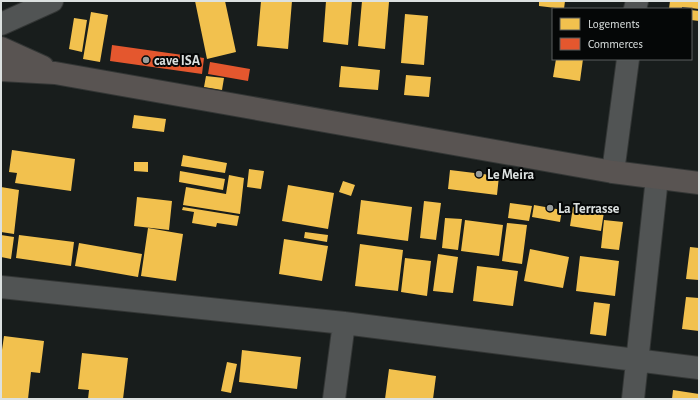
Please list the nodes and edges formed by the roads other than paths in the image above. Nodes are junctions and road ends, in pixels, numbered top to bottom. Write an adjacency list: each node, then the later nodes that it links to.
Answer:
1 (52, 1): 2 (street)
2 (1, 24)
3 (1, 48): 6 (main road)
4 (628, 60): 7 (street)
5 (1, 70): 6 (main road)
6 (55, 73): 7 (main road)
7 (613, 172): 8 (main road)
8 (657, 178): 9 (main road); 12 (street)
9 (699, 184)
10 (1, 287): 11 (street)
11 (344, 323): 12 (street); 14 (street)
12 (637, 360): 13 (street); 15 (street)
13 (699, 368)
14 (334, 399)
15 (633, 399)

